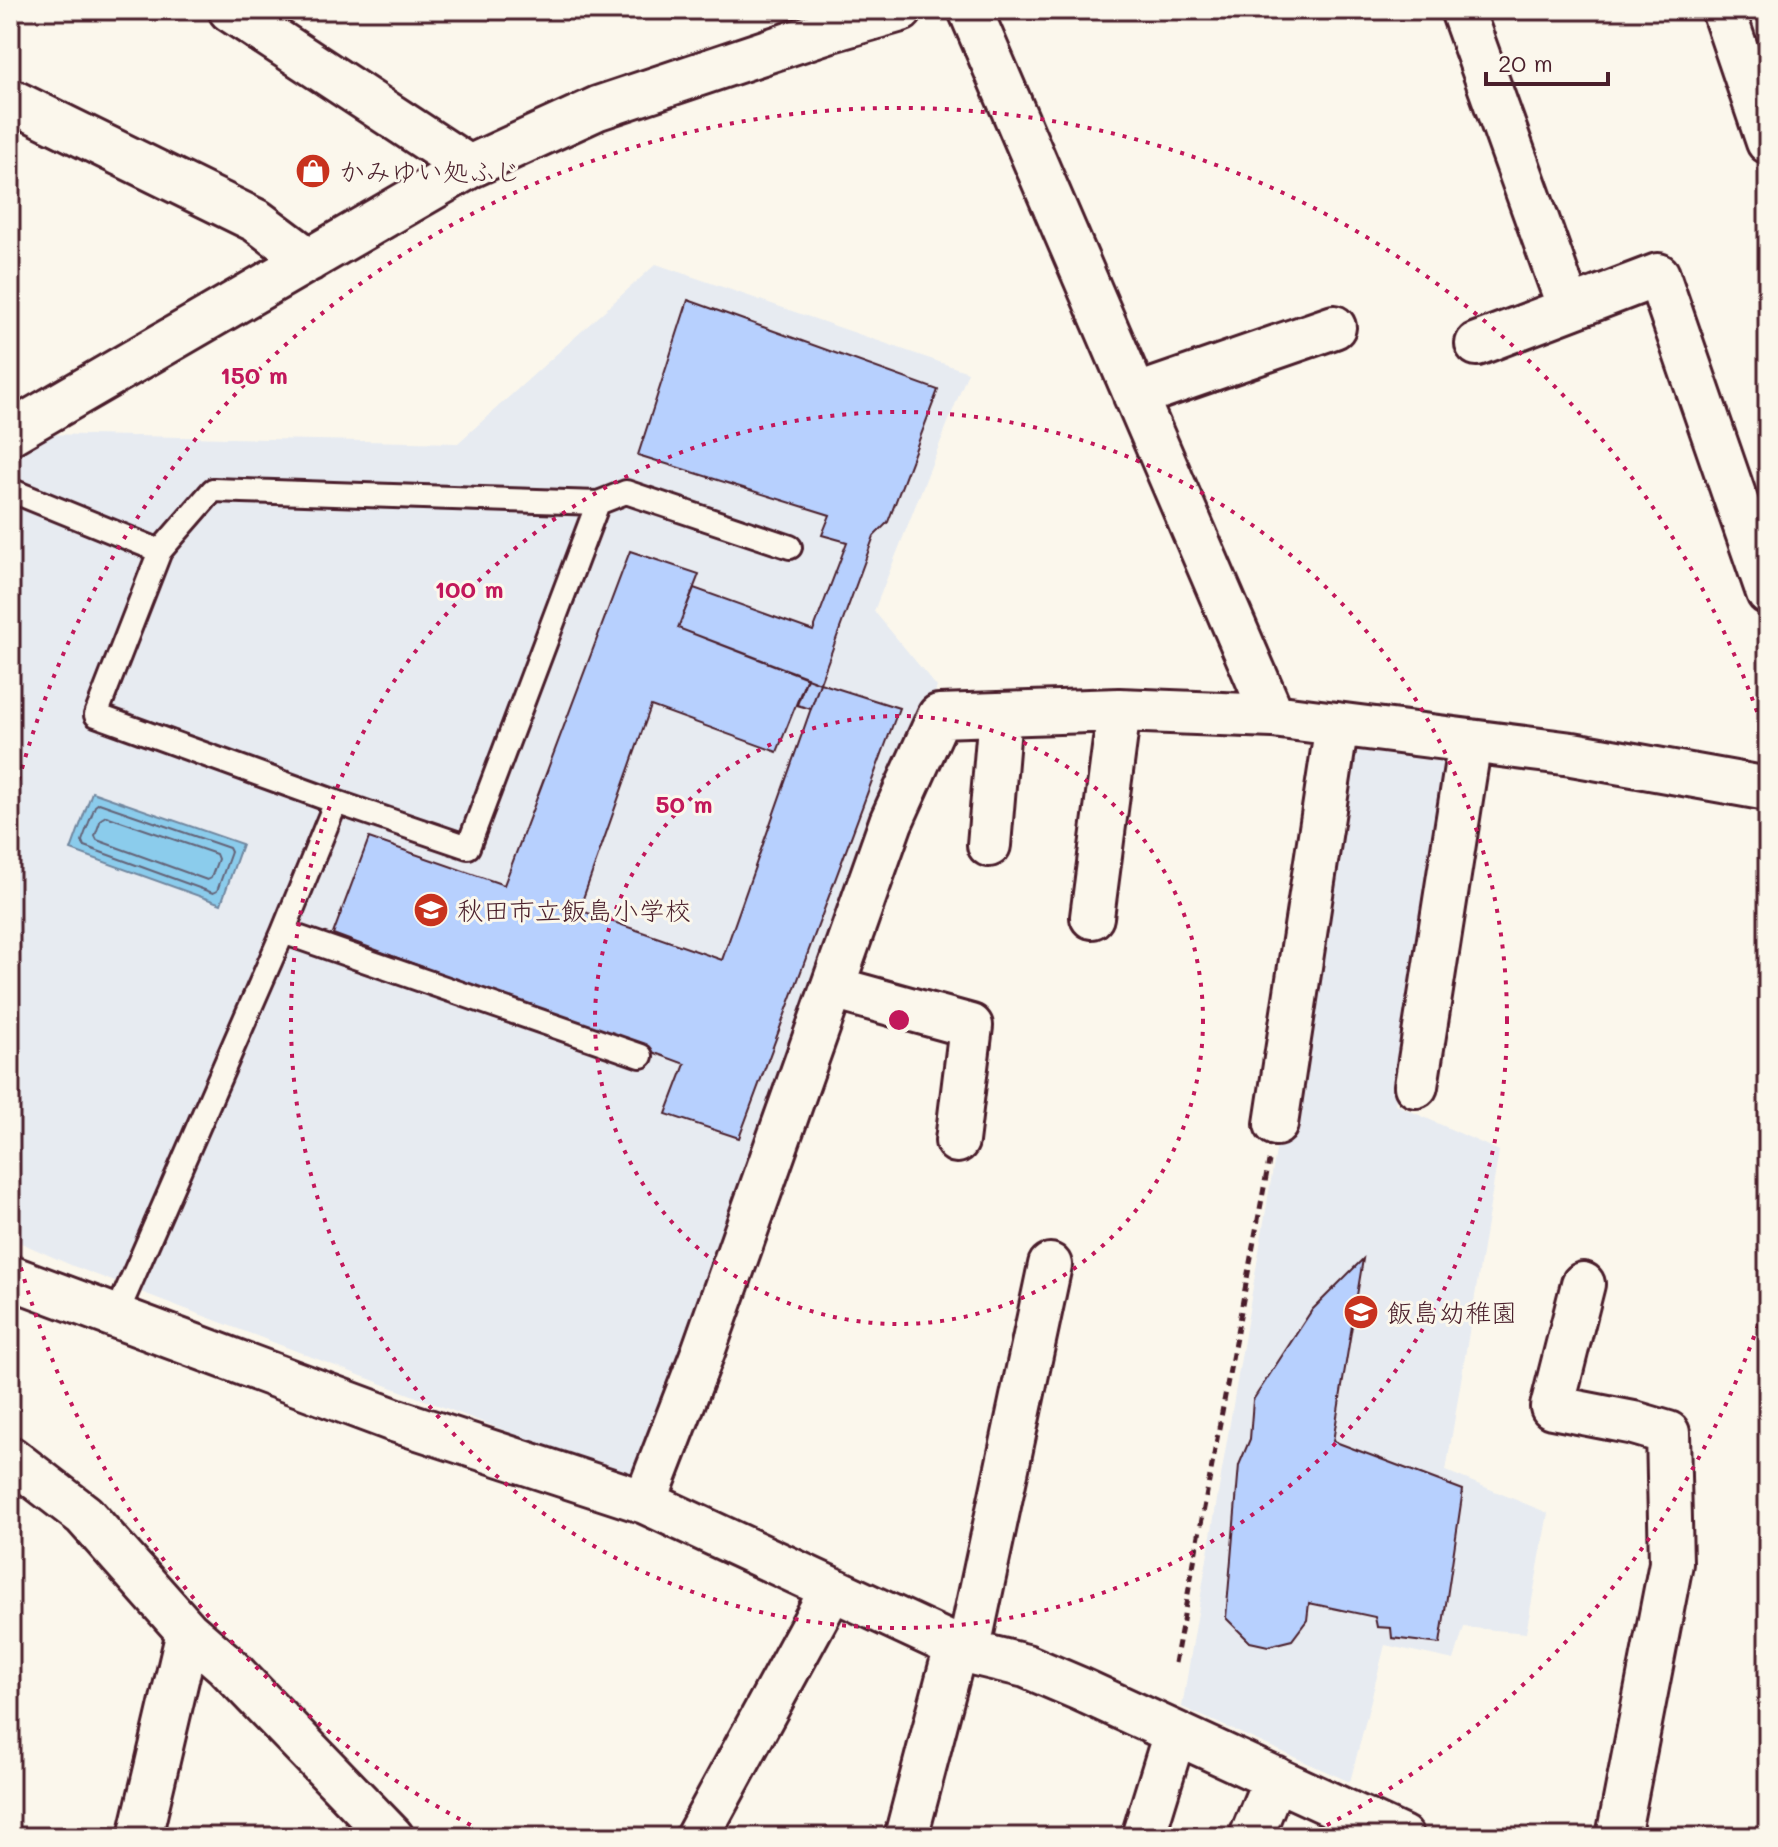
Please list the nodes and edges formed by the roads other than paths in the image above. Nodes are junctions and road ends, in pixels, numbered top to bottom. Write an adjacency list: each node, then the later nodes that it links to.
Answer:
1 (230, 10): 8 (street)
2 (901, 10): 8 (street)
3 (970, 10): 13 (street)
4 (1462, 10): 10 (street)
5 (1723, 10): 7 (street)
6 (10, 100): 9 (street)
7 (1768, 142)
8 (469, 167): 9 (street)
9 (309, 260): 14 (street)
10 (1569, 308): 12 (street); 19 (street)
11 (1334, 327): 13 (street)
12 (1477, 344)
13 (1135, 396): 22 (street)
14 (10, 433)
15 (10, 490): 18 (lane)
16 (598, 503): 17 (lane); 18 (lane); 26 (lane)
17 (790, 547)
18 (160, 551): 26 (lane)
19 (1768, 593)
20 (1119, 710): 21 (street); 22 (street); 28 (street)
21 (1000, 714): 27 (street); 30 (street)
22 (1273, 716): 23 (street)
23 (1337, 724): 24 (street); 33 (street)
24 (1470, 741): 25 (street); 32 (street)
25 (1768, 789)
26 (336, 802): 29 (lane)
27 (989, 845)
28 (1092, 917)
29 (283, 932): 31 (lane); 38 (lane)
30 (833, 988): 34 (street); 40 (street)
31 (641, 1056)
32 (1416, 1086)
33 (1276, 1124)
34 (957, 1141)
35 (1050, 1265): 43 (street)
36 (10, 1277): 38 (street)
37 (1583, 1284): 53 (street)
38 (115, 1318): 40 (street)
39 (10, 1458): 42 (street)
40 (645, 1502): 41 (street)
41 (832, 1589): 43 (street); 49 (street)
42 (188, 1632): 47 (street); 48 (street)
43 (962, 1649): 44 (street); 50 (street)
44 (1175, 1733): 45 (street); 51 (street)
45 (1275, 1778): 46 (street); 52 (street)
46 (1382, 1833)
47 (140, 1837)
48 (392, 1837)
49 (697, 1837)
50 (906, 1837)
51 (1143, 1837)
52 (1251, 1837)
53 (1618, 1837)

